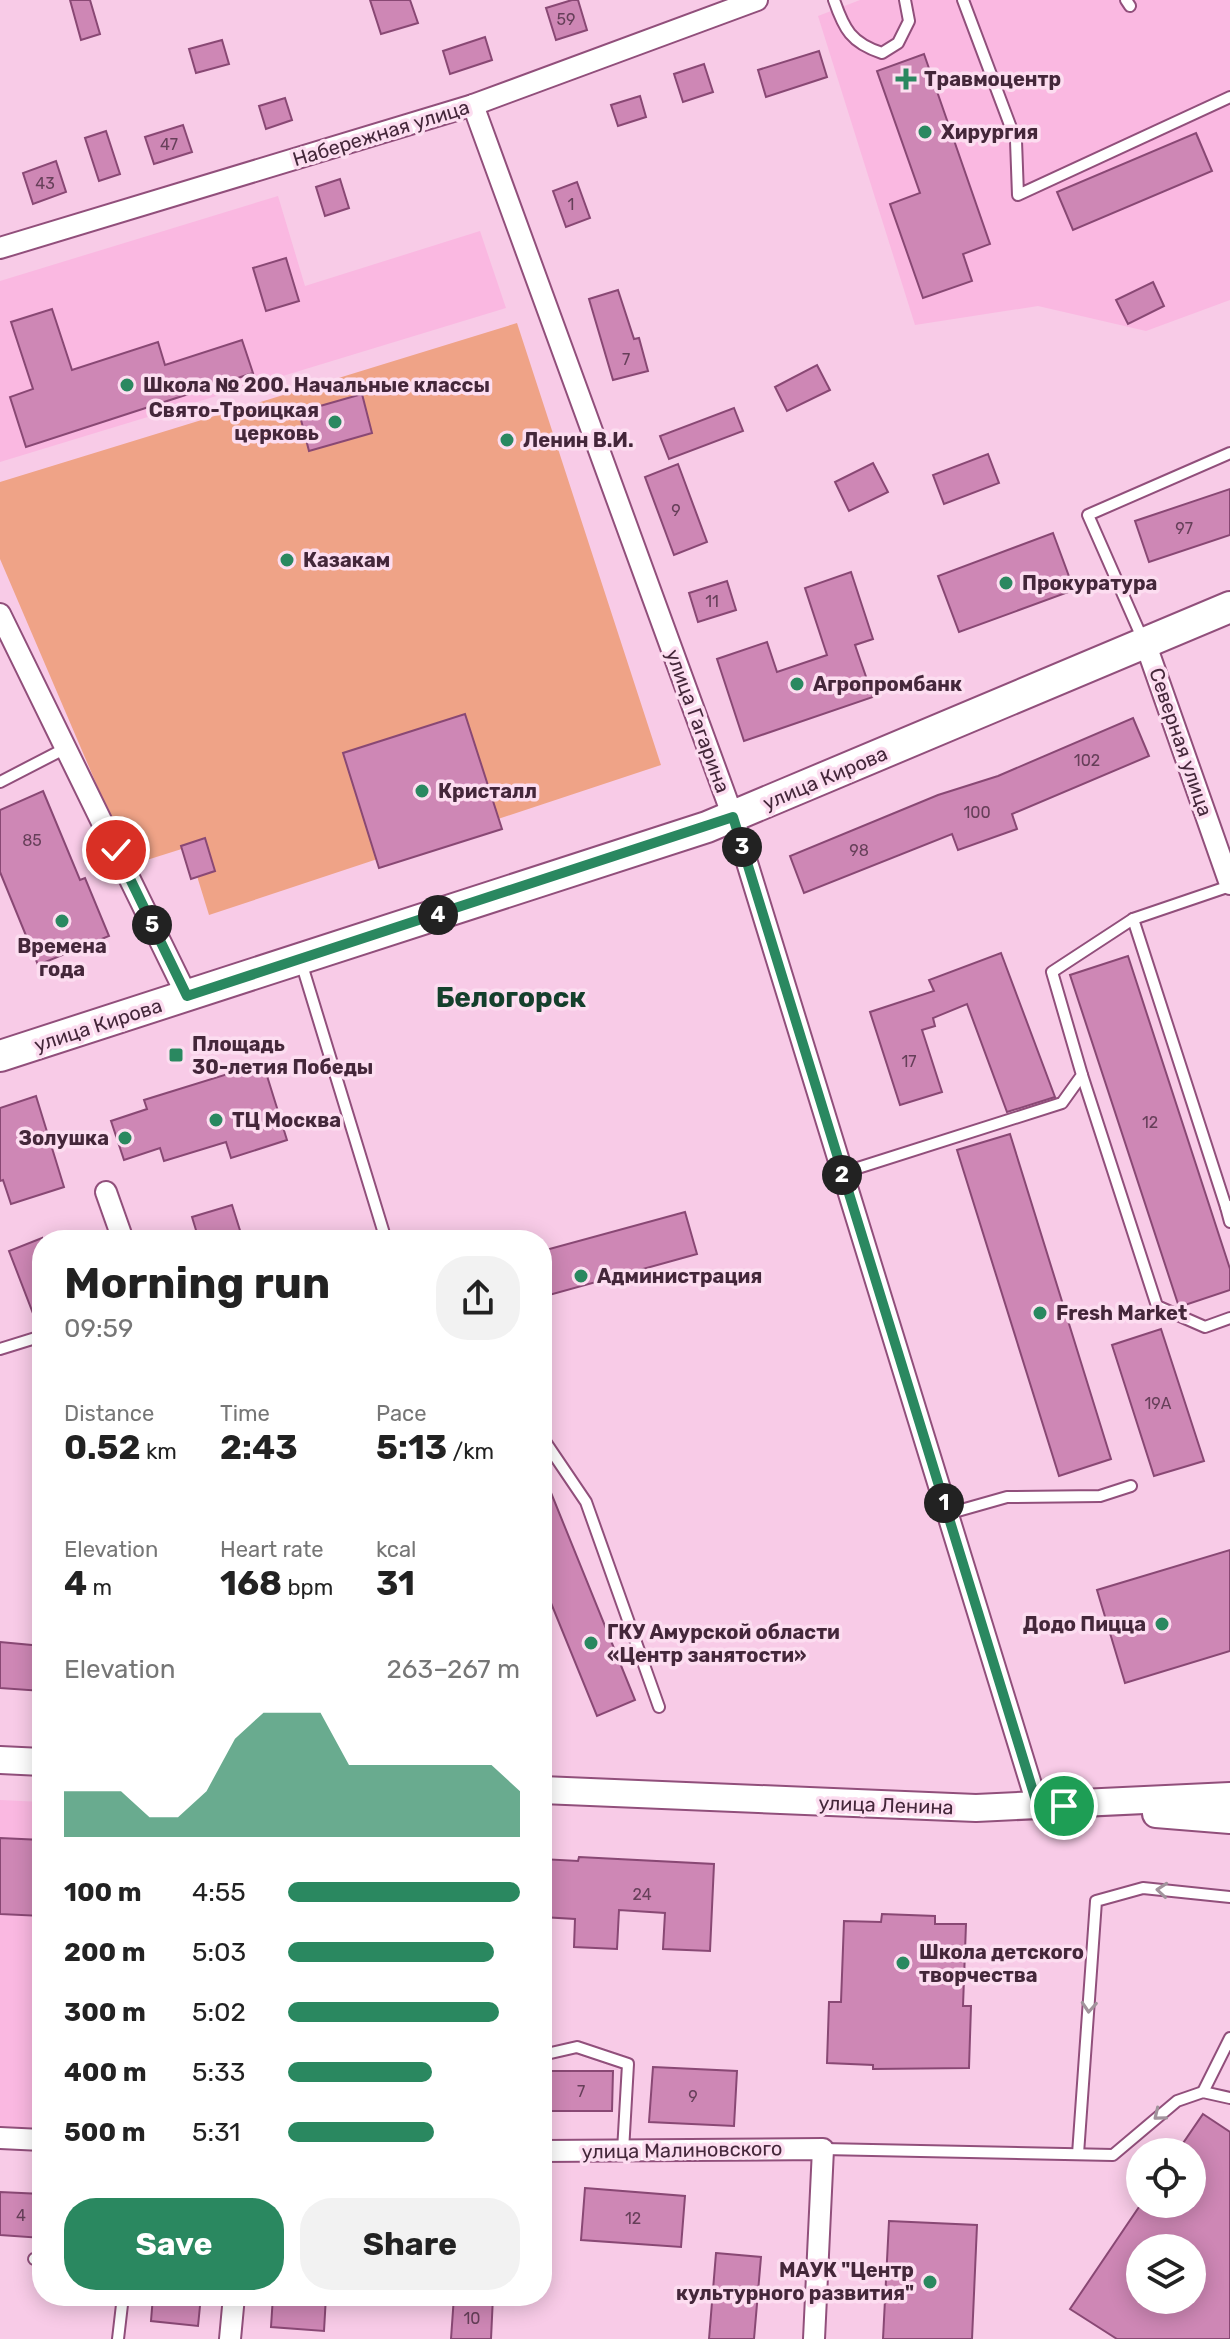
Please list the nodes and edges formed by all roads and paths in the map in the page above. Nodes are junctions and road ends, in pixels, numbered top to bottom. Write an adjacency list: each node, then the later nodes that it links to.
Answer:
1 (757, 0): 6 (street, Набережная улица)
2 (834, 0): 3 (lane)
3 (905, 0)
4 (963, 0): 5 (lane)
5 (1230, 97)
6 (473, 105): 7 (street, Набережная улица); 14 (street, улица Гагарина)
7 (0, 248)
8 (1230, 453): 11 (lane)
9 (1230, 607): 11 (main road, улица Кирова)
10 (0, 614): 12 (street)
11 (1146, 645): 14 (main road, улица Кирова); 15 (street, Северная улица)
12 (66, 748): 13 (lane); 18 (street)
13 (0, 782)
14 (733, 817): 17 (main road, улица Кирова); 21 (street, улица Гагарина)
15 (1230, 885): 16 (lane)
16 (1133, 919): 20 (lane); 23 (lane)
17 (300, 960): 18 (main road, улица Кирова); 26 (lane)
18 (187, 996): 19 (main road, улица Кирова)
19 (0, 1056)
20 (1082, 1075): 21 (lane); 27 (lane)
21 (842, 1173): 32 (street, улица Гагарина)
22 (106, 1192): 25 (street)
23 (1228, 1207): 24 (lane)
24 (1230, 1222)
25 (119, 1230)
26 (383, 1230)
27 (1230, 1318)
28 (32, 1339): 29 (lane)
29 (0, 1349)
30 (552, 1452): 33 (lane)
31 (1131, 1486): 32 (lane)
32 (947, 1514): 38 (street, улица Гагарина)
33 (659, 1707)
34 (0, 1760): 35 (street)
35 (32, 1762)
36 (552, 1790): 38 (street, улица Ленина)
37 (1230, 1796): 39 (street, улица Ленина)
38 (1037, 1804): 39 (street, улица Ленина)
39 (1064, 1806): 40 (street)
40 (1230, 1820)
41 (1230, 1897): 51 (lane, one-way to 51)
42 (1230, 2038): 44 (lane)
43 (552, 2053): 50 (lane)
44 (1203, 2092): 45 (lane); 51 (lane, one-way to 51)
45 (1230, 2098)
46 (0, 2138): 47 (street)
47 (32, 2140)
48 (823, 2149): 50 (street, улица Малиновского); 51 (lane); 56 (street)
49 (552, 2151): 50 (street, улица Малиновского)
50 (623, 2151)
51 (1078, 2154)
52 (122, 2306): 54 (lane)
53 (233, 2306): 55 (street)
54 (118, 2339)
55 (230, 2339)
56 (814, 2339)

